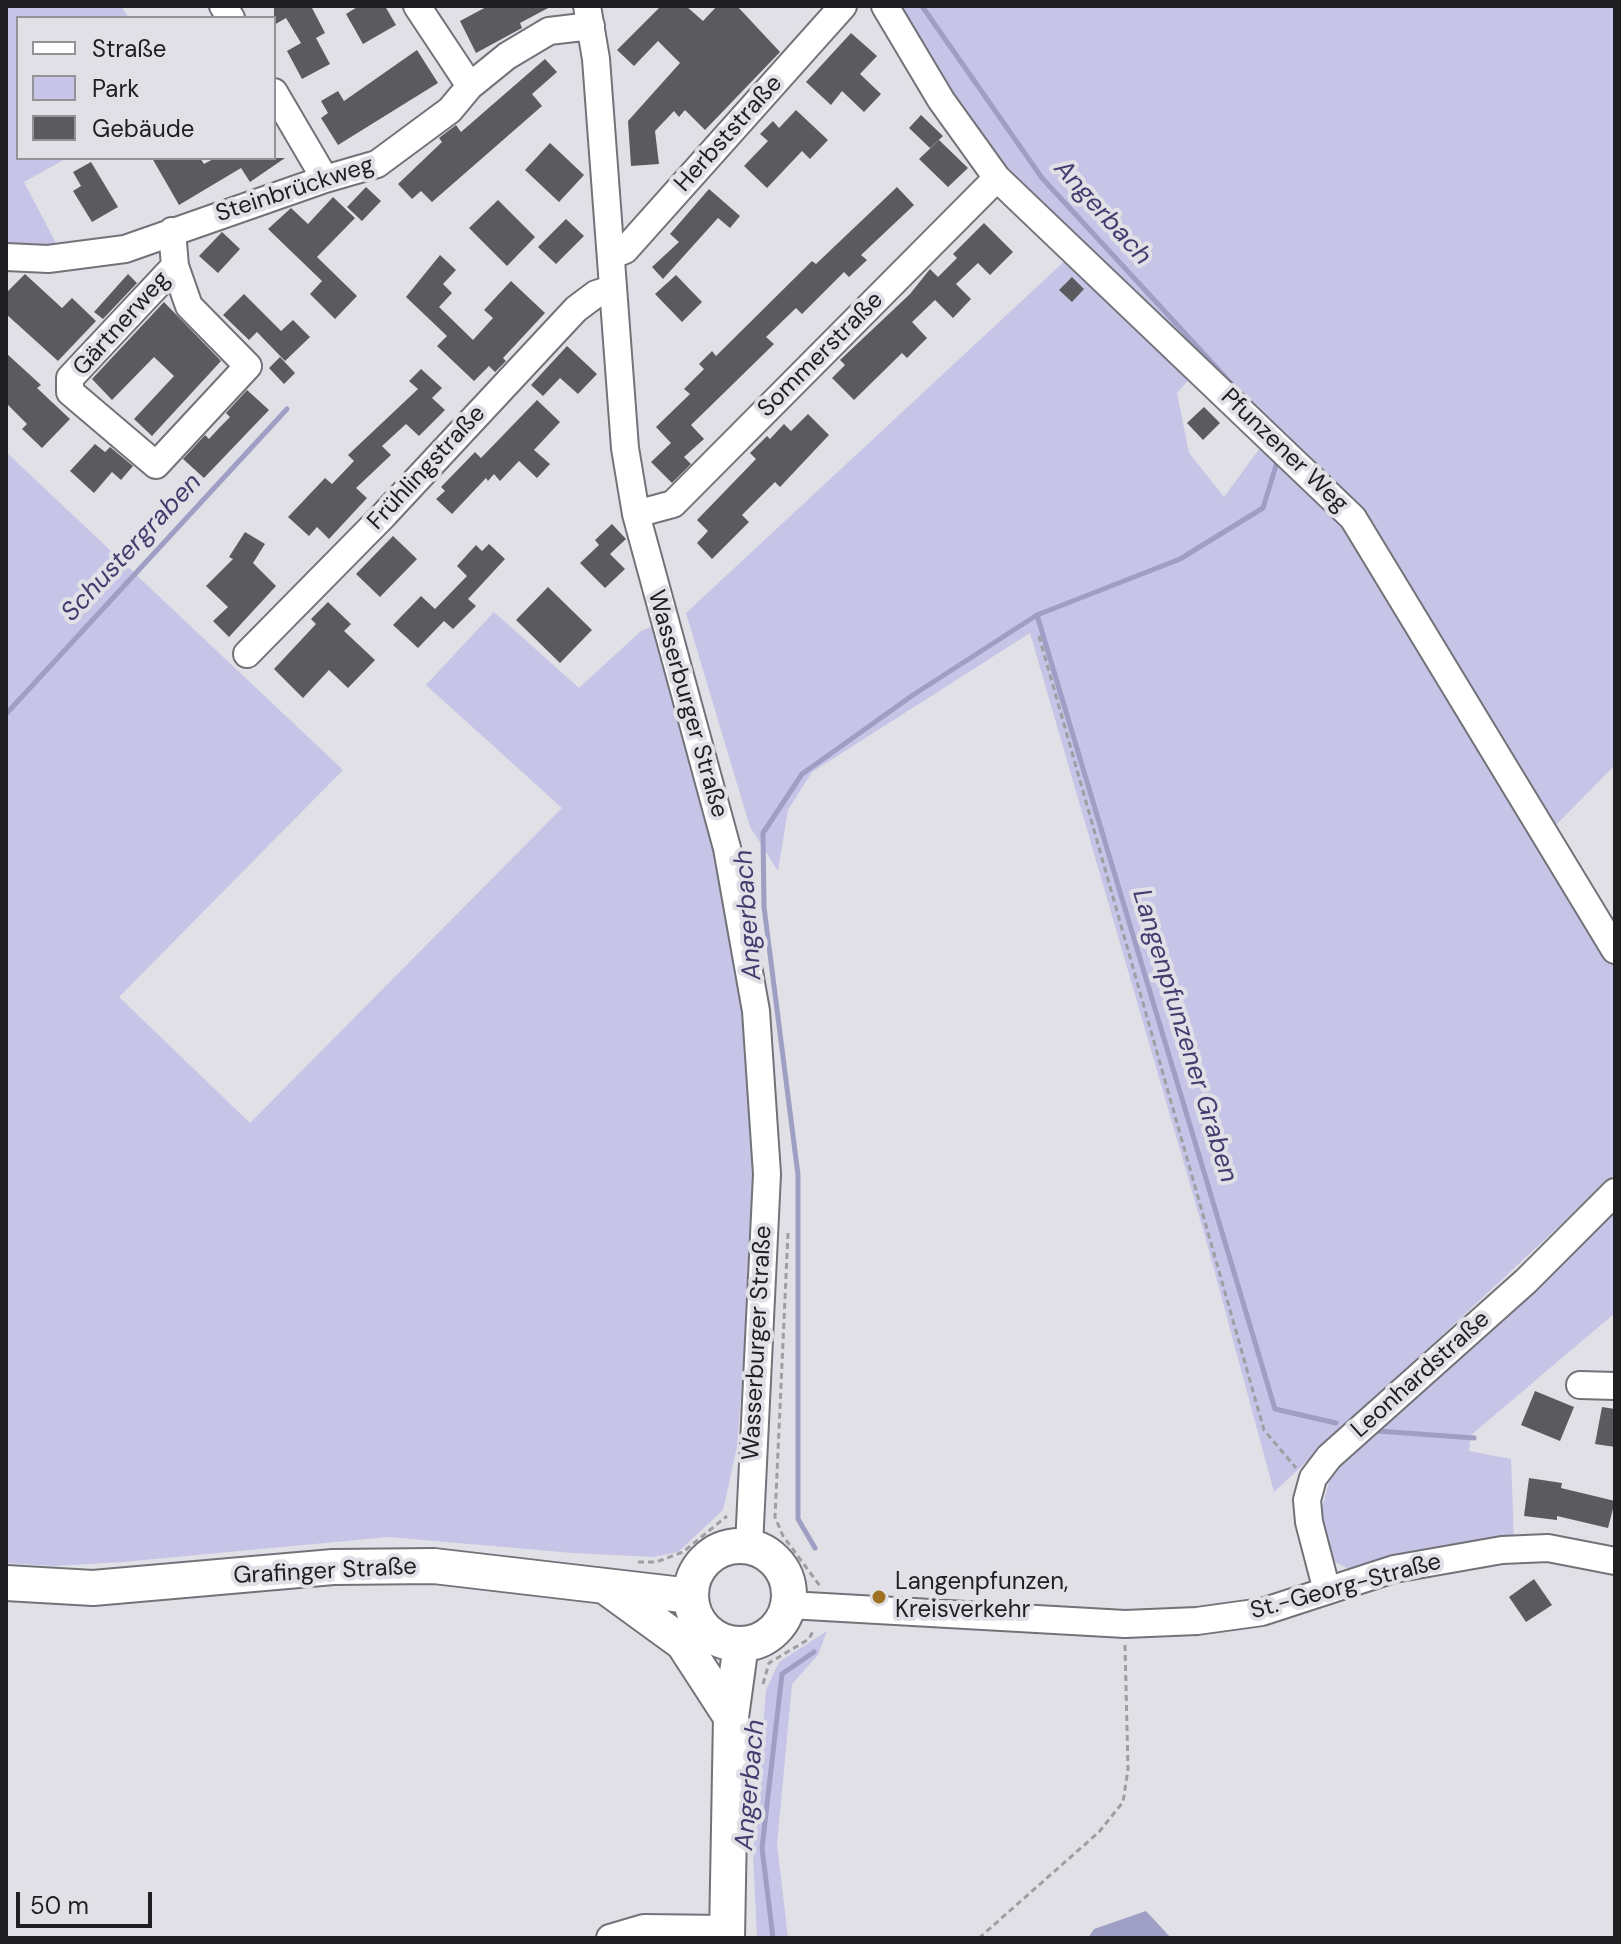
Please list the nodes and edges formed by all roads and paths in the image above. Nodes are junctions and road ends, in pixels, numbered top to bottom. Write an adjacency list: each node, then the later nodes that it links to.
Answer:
1 (417, 6): 5 (street)
2 (843, 6): 10 (street, Herbststraße)
3 (885, 6): 7 (street, Pfunzener Weg)
4 (589, 16): 5 (street, Steinbrückweg); 10 (street, Wasserburger Straße)
5 (470, 86): 8 (street, Steinbrückweg)
6 (276, 95): 8 (street)
7 (997, 178): 14 (street, Sommerstraße); 17 (street, Pfunzener Weg)
8 (325, 179): 9 (street, Steinbrückweg)
9 (172, 231): 11 (street, Steinbrückweg); 12 (street, Gärtnerweg)
10 (611, 256): 13 (street, Wasserburger Straße)
11 (6, 257)
12 (175, 266): 12 (street, Gärtnerweg)
13 (612, 289): 14 (street, Wasserburger Straße); 16 (street, Frühlingstraße)
14 (636, 514): 22 (street, Wasserburger Straße)
15 (1039, 636): 21 (path)
16 (247, 654)
17 (1615, 950)
18 (1615, 1192): 21 (street, Leonhardstraße)
19 (1580, 1385): 20 (street)
20 (1615, 1386)
21 (1313, 1478): 26 (street)
22 (749, 1531): 24 (path); 27 (main road); 28 (main road); 28 (path)
23 (1615, 1561): 26 (street, St.-Georg-Straße)
24 (615, 1574): 25 (main road, Grafinger Straße); 27 (main road, Grafinger Straße); 32 (main road)
25 (6, 1583)
26 (1327, 1591): 29 (street, St.-Georg-Straße)
27 (691, 1596): 30 (main road)
28 (805, 1606): 29 (street, St.-Georg-Straße); 30 (main road); 31 (path)
29 (1125, 1624): 35 (path)
30 (741, 1644): 32 (main road)
31 (760, 1693)
32 (731, 1717): 33 (main road)
33 (727, 1934): 34 (street)
34 (610, 1938)
35 (979, 1938)

